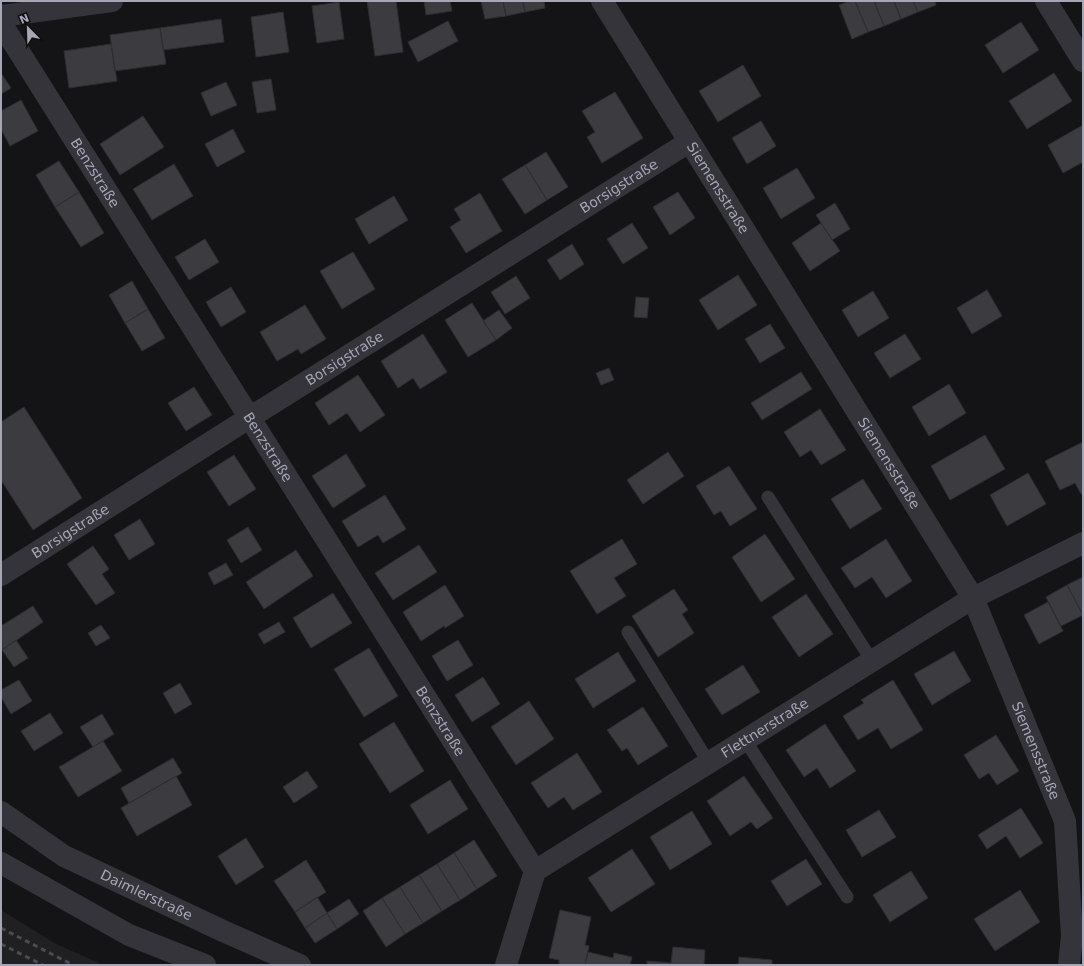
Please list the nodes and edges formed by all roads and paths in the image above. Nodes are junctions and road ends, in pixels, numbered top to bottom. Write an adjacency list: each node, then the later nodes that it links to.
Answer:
1 (112, 1): 4 (street)
2 (602, 1): 7 (street, Siemensstraße)
3 (1046, 1): 6 (street)
4 (1, 16)
5 (1, 23): 8 (street, Benzstraße)
6 (1083, 61)
7 (689, 142): 8 (street, Borsigstraße); 12 (street, Siemensstraße)
8 (249, 418): 11 (street, Borsigstraße); 19 (street, Benzstraße)
9 (768, 497): 14 (lane)
10 (1083, 543): 12 (street, Flettnerstraße)
11 (1, 575)
12 (973, 598): 14 (street, Flettnerstraße); 21 (street, Siemensstraße)
13 (628, 632): 16 (lane)
14 (872, 661): 15 (street, Flettnerstraße)
15 (745, 740): 16 (street, Flettnerstraße); 20 (lane)
16 (709, 763): 19 (street, Flettnerstraße)
17 (1, 812): 23 (street, Daimlerstraße)
18 (1, 863): 22 (street)
19 (535, 871): 24 (street)
20 (847, 897)
21 (1078, 935): 25 (street, Siemensstraße)
22 (205, 965)
23 (300, 965)
24 (506, 965)
25 (1069, 965)

